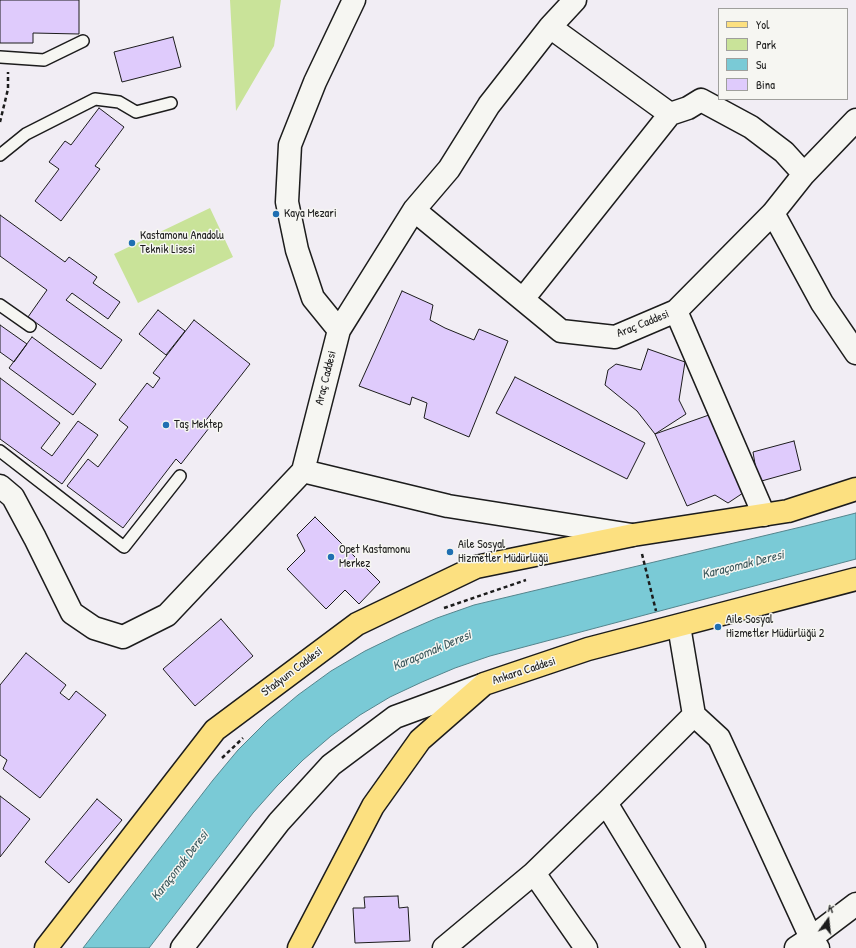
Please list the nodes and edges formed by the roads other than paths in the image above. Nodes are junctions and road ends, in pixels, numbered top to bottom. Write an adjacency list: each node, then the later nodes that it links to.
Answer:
1 (354, 0): 17 (street)
2 (575, 0): 3 (street, Araç Caddesi)
3 (550, 27): 7 (street); 11 (street, Araç Caddesi)
4 (83, 41): 5 (lane)
5 (4, 57)
6 (171, 103): 9 (lane)
7 (670, 114): 10 (street); 13 (street)
8 (856, 120): 10 (street, Araç Caddesi)
9 (0, 156)
10 (804, 174): 12 (street, Araç Caddesi)
11 (414, 210): 13 (street, Araç Caddesi); 17 (street, Araç Caddesi)
12 (773, 213): 15 (street, Araç Caddesi); 18 (street)
13 (523, 299): 15 (street, Araç Caddesi)
14 (0, 305): 16 (lane)
15 (676, 311): 24 (street)
16 (30, 326)
17 (339, 330): 20 (street, Araç Caddesi)
18 (856, 353)
19 (0, 451): 21 (lane)
20 (303, 471): 22 (street); 25 (street)
21 (180, 476)
22 (0, 486)
23 (856, 489): 24 (main road)
24 (764, 515): 25 (main road)
25 (636, 548): 34 (main road, Stadyum Caddesi)
26 (856, 579): 27 (main road, Ankara Caddesi)
27 (679, 626): 28 (main road, Ankara Caddesi); 29 (street)
28 (484, 684): 35 (street); 36 (main road, Ankara Caddesi)
29 (694, 714): 30 (street); 33 (street)
30 (606, 803): 31 (street); 39 (street)
31 (534, 873): 37 (street); 38 (street)
32 (856, 904): 33 (street)
33 (808, 945)
34 (46, 948)
35 (182, 948)
36 (298, 948)
37 (444, 948)
38 (586, 948)
39 (694, 948)

